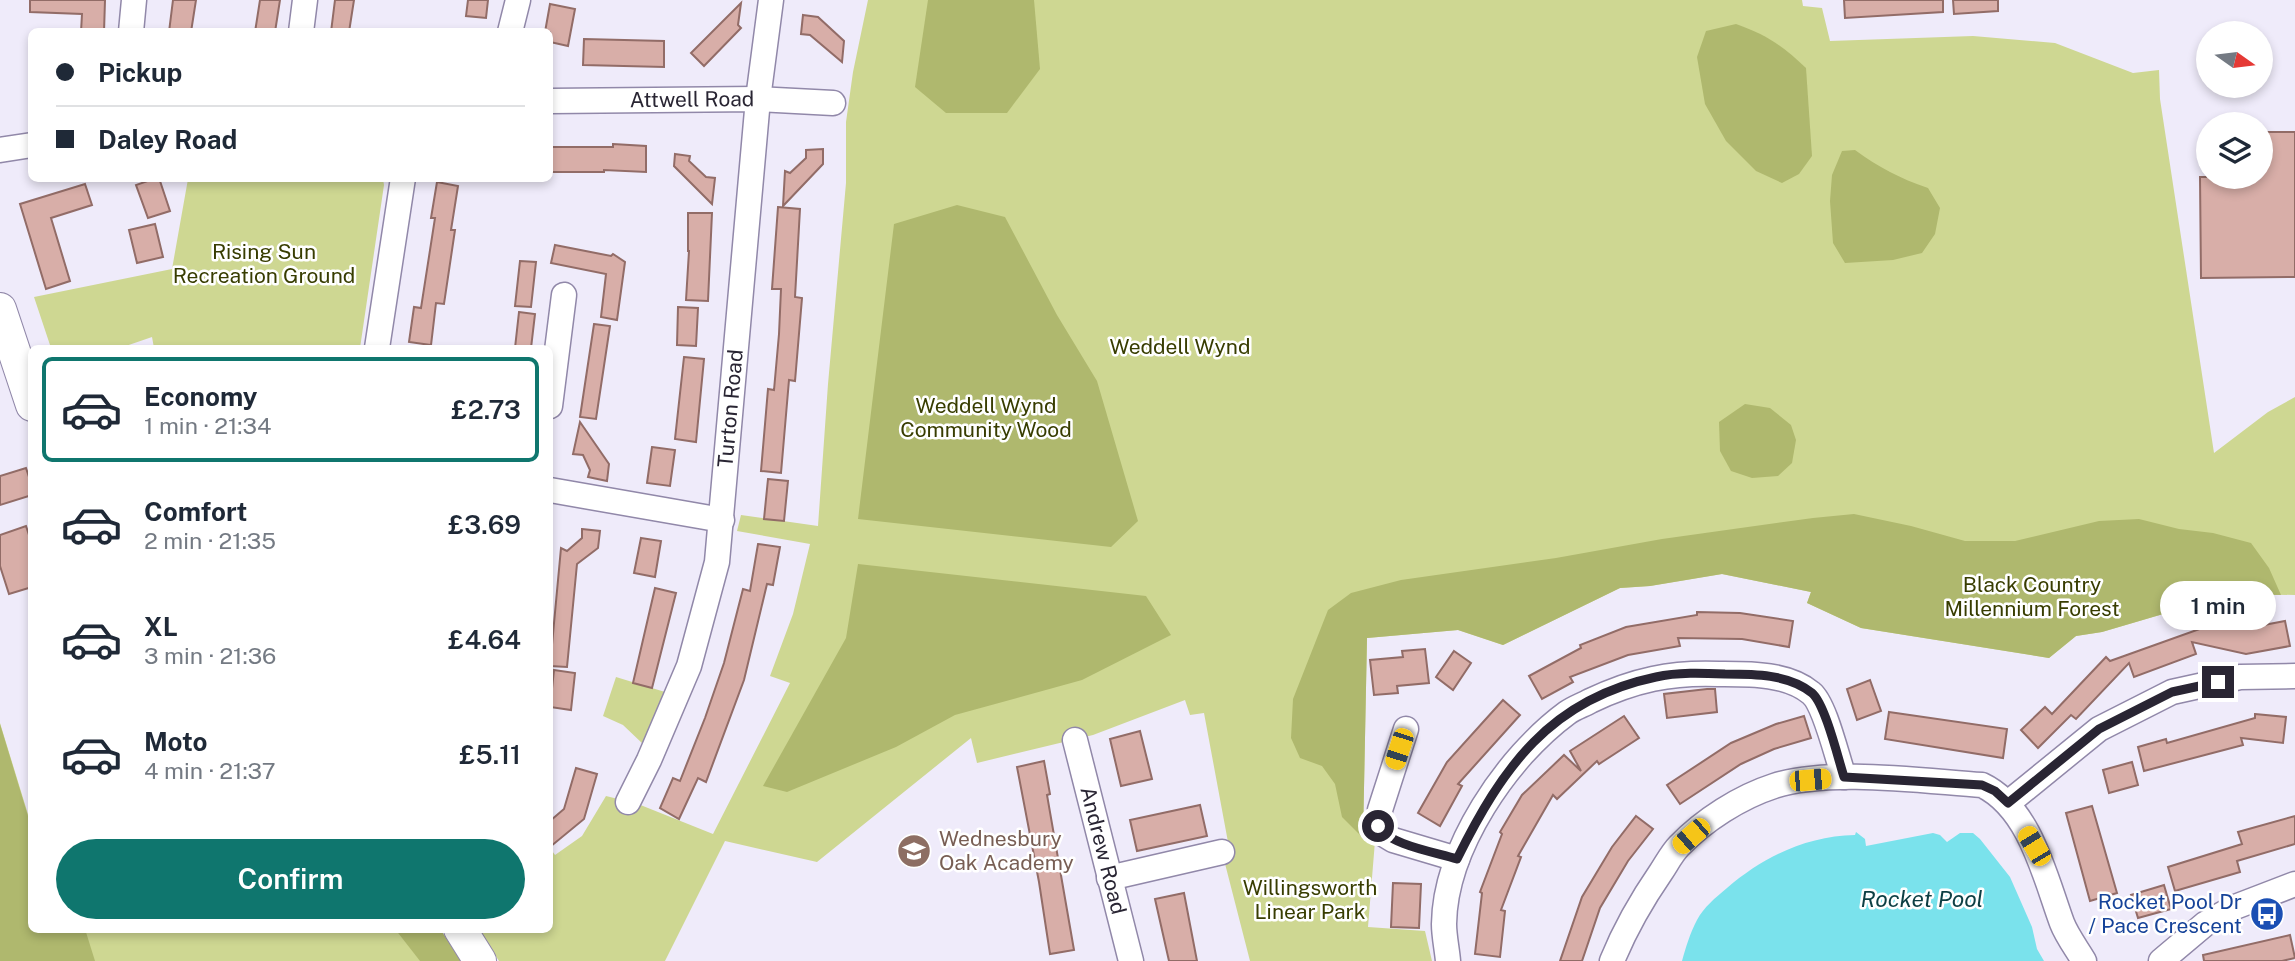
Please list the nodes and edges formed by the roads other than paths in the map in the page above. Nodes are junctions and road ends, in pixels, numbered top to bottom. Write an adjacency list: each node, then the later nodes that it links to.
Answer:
1 (134, 0): 5 (street)
2 (305, 0): 6 (street)
3 (518, 0): 7 (street)
4 (771, 0): 8 (street, Turton Road)
5 (131, 28)
6 (301, 28)
7 (511, 28)
8 (758, 99): 9 (street, Attwell Road); 10 (street, Attwell Road); 20 (street, Turton Road)
9 (553, 101)
10 (833, 103)
11 (28, 146): 12 (street)
12 (0, 150)
13 (402, 182): 16 (street)
14 (564, 295): 17 (street)
15 (0, 309): 18 (main road)
16 (377, 345)
17 (553, 382)
18 (28, 393)
19 (553, 492): 20 (street)
20 (722, 520): 25 (street, Turton Road)
21 (2295, 676): 26 (street)
22 (1406, 729): 28 (street)
23 (1075, 740): 29 (street, Andrew Road)
24 (1844, 777): 26 (street); 28 (street); 35 (street)
25 (628, 802)
26 (2008, 803): 36 (street)
27 (1222, 852): 29 (street)
28 (1457, 859): 34 (street)
29 (1109, 878): 33 (street, Andrew Road)
30 (2295, 884): 37 (street)
31 (462, 933): 32 (main road)
32 (480, 961)
33 (1131, 961)
34 (1448, 961)
35 (1612, 961)
36 (2084, 961)
37 (2161, 961)

